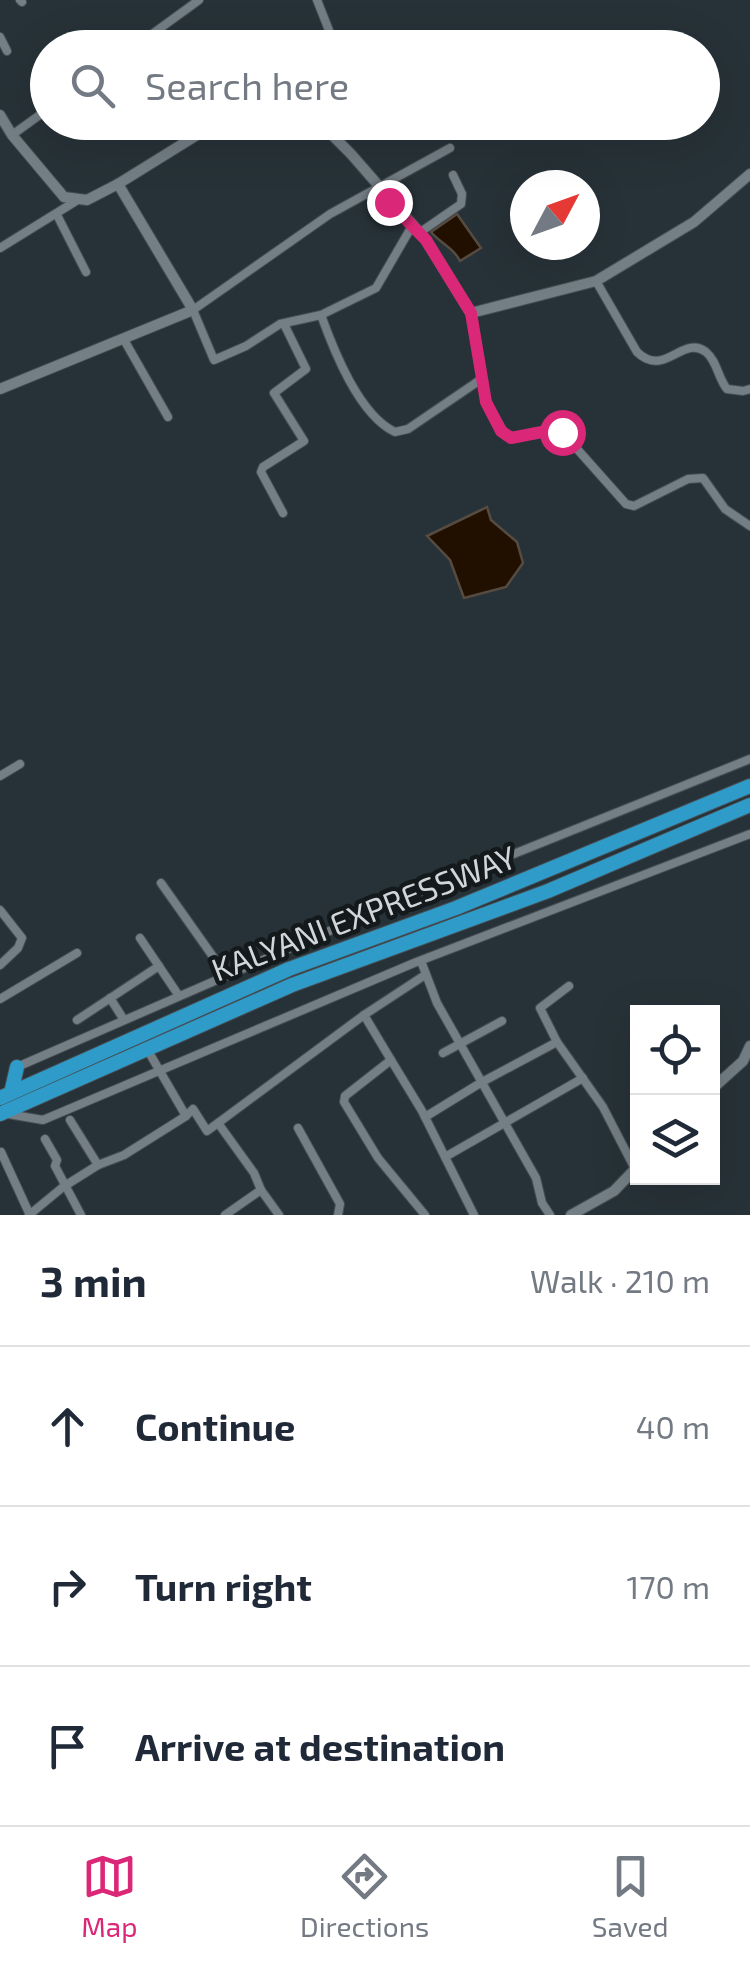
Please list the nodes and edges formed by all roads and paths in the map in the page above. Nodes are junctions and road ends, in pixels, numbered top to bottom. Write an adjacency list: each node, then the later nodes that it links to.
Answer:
1 (198, 0): 3 (street)
2 (317, 0): 4 (street)
3 (157, 30)
4 (329, 30)
5 (0, 37): 6 (street)
6 (7, 51)
7 (0, 114): 9 (street)
8 (30, 122): 9 (street)
9 (12, 135): 17 (street)
10 (189, 140): 15 (street)
11 (338, 140): 16 (street)
12 (450, 148): 16 (street)
13 (750, 174): 22 (street)
14 (453, 175): 19 (street)
15 (118, 184): 17 (street); 23 (street)
16 (377, 186): 19 (street); 23 (street)
17 (76, 201): 18 (street)
18 (57, 215): 20 (street); 21 (street)
19 (415, 230): 24 (street); 25 (street)
20 (0, 248)
21 (86, 272)
22 (596, 280): 24 (street); 30 (street)
23 (193, 310): 26 (street); 27 (street)
24 (471, 313): 28 (street)
25 (321, 315): 26 (street); 28 (street)
26 (284, 324): 32 (street)
27 (123, 338): 29 (street); 31 (street)
28 (480, 380): 33 (street)
29 (0, 389)
30 (750, 389)
31 (168, 417)
32 (282, 513)
33 (750, 526)
34 (750, 759): 47 (street)
35 (20, 764): 36 (street)
36 (0, 776)
37 (750, 786): 69 (highway, KALYANI EXPRESSWAY)
38 (750, 805): 60 (highway, KALYANI EXPRESSWAY)
39 (750, 834): 44 (street)
40 (161, 882): 47 (street)
41 (0, 910): 45 (street)
42 (140, 938): 46 (street)
43 (78, 953): 51 (street)
44 (421, 961): 48 (street); 64 (street)
45 (0, 965)
46 (159, 966): 50 (street); 52 (street)
47 (226, 975): 50 (street)
48 (425, 976): 53 (street); 58 (street)
49 (569, 986): 57 (street)
50 (179, 996): 55 (street)
51 (0, 998)
52 (110, 998): 54 (street); 55 (street)
53 (364, 1015): 62 (street); 74 (street)
54 (77, 1020)
55 (124, 1020): 63 (street)
56 (502, 1022): 58 (street)
57 (557, 1042): 66 (street); 67 (street)
58 (460, 1043): 61 (street); 67 (street)
59 (750, 1046): 68 (street)
60 (147, 1049): 64 (street); 69 (highway, KALYANI EXPRESSWAY)
61 (443, 1053)
62 (391, 1060): 71 (street); 89 (street)
63 (17, 1067): 65 (street); 69 (highway)
64 (156, 1069): 69 (street); 70 (street)
65 (0, 1074)
66 (583, 1078): 73 (street); 79 (street)
67 (482, 1082): 71 (street); 73 (street)
68 (720, 1082)
69 (4, 1105)
70 (186, 1116): 74 (street); 80 (street)
71 (425, 1117): 78 (street)
72 (70, 1120): 80 (street)
73 (507, 1122): 78 (street); 91 (street)
74 (218, 1123): 83 (street)
75 (298, 1128): 88 (street)
76 (45, 1139): 82 (street)
77 (0, 1152): 84 (street)
78 (445, 1156): 90 (street)
79 (630, 1156)
80 (98, 1165): 82 (street)
81 (630, 1174): 92 (street)
82 (63, 1186): 84 (street); 85 (street)
83 (261, 1190): 86 (street); 87 (street)
84 (29, 1214)
85 (80, 1215)
86 (225, 1215)
87 (280, 1215)
88 (338, 1215)
89 (425, 1215)
90 (474, 1215)
91 (550, 1215)
92 (571, 1215)

